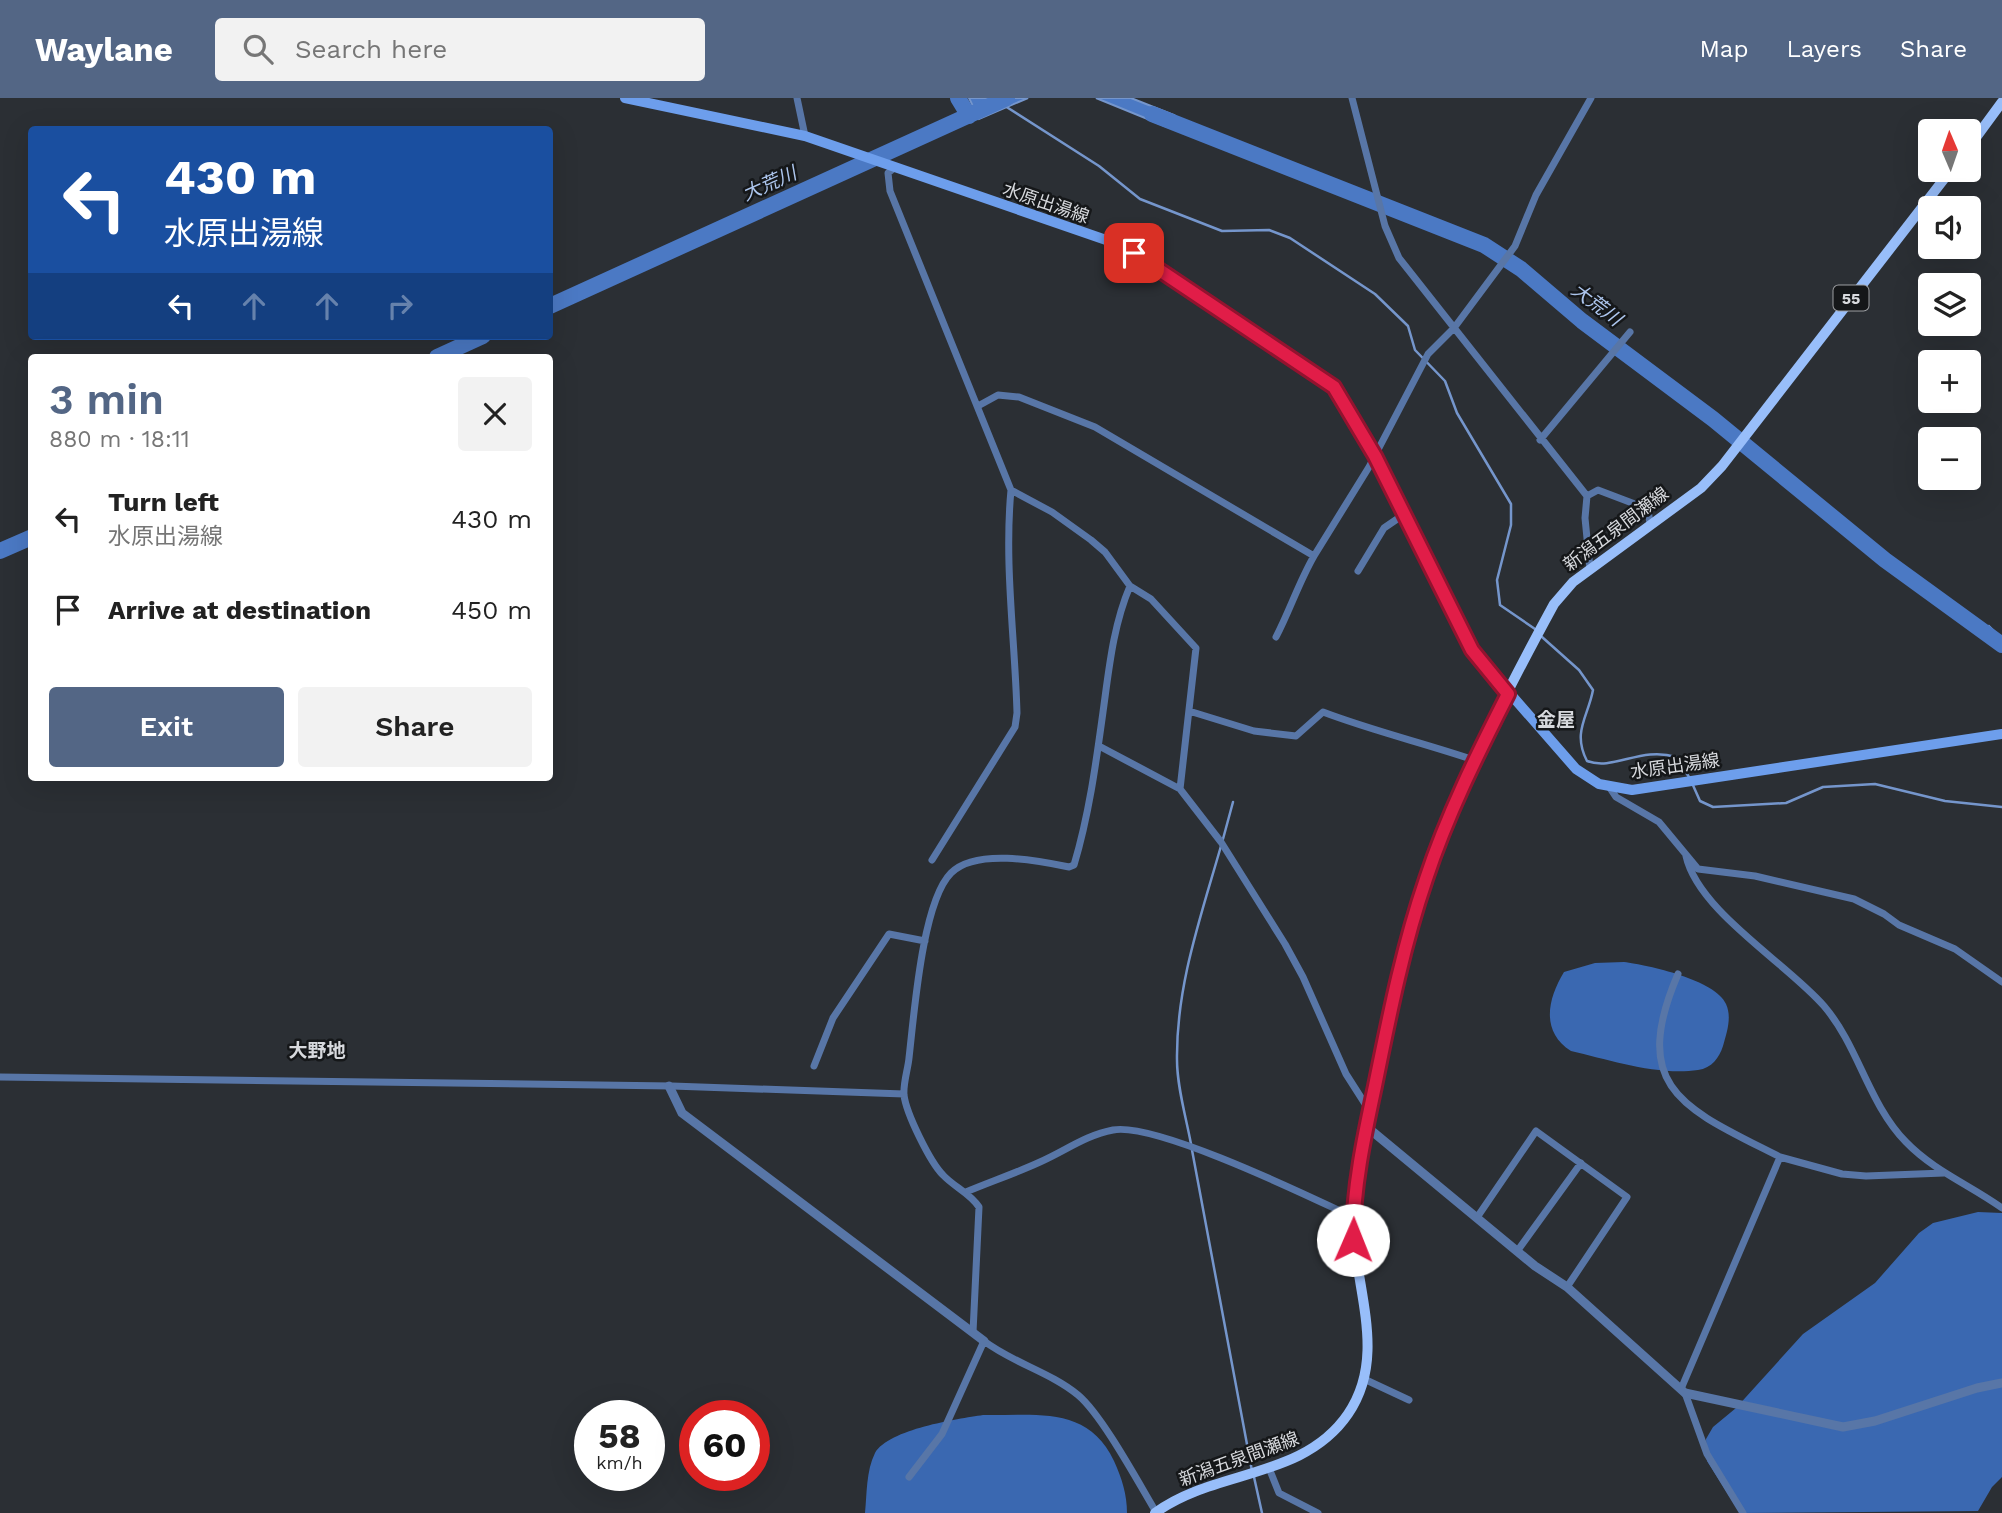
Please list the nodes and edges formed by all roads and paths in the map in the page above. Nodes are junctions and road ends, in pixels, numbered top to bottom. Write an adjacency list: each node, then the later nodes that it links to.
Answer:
1 (625, 98): 7 (main road, 水原出湯線)
2 (797, 98): 7 (street)
3 (1352, 98): 10 (street)
4 (1591, 98): 10 (street)
5 (2002, 102): 6 (main road)
6 (1981, 131)
7 (805, 136): 8 (main road, 水原出湯線)
8 (889, 167): 12 (street); 14 (main road, 水原出湯線)
9 (1942, 182): 18 (main road, 新潟五泉間瀬線 / 55)
10 (1454, 328): 13 (street); 14 (street)
11 (1630, 333): 13 (street)
12 (978, 406): 15 (street); 19 (street)
13 (1540, 440): 16 (street)
14 (1375, 456): 17 (main road, 水原出湯線); 19 (street)
15 (1011, 490): 22 (street); 32 (street)
16 (1587, 496): 18 (street); 20 (street)
17 (1403, 515): 21 (street); 24 (main road, 水原出湯線)
18 (1650, 524): 20 (main road, 新潟五泉間瀬線 / 55)
19 (1314, 556): 23 (street)
20 (1590, 569): 24 (main road, 新潟五泉間瀬線 / 55)
21 (1358, 572)
22 (1130, 586): 25 (street); 27 (street)
23 (1276, 637)
24 (1508, 694): 28 (main road, 新潟五泉間瀬線 / 55); 29 (main road, 水原出湯線)
25 (1189, 711): 28 (street); 30 (street)
26 (2002, 734): 29 (main road, 水原出湯線)
27 (1099, 746): 30 (street); 33 (street)
28 (1474, 760): 40 (main road, 新潟五泉間瀬線 / 55)
29 (1610, 788): 31 (street)
30 (1180, 789): 40 (street)
31 (1686, 856): 35 (street); 44 (street)
32 (932, 860)
33 (925, 941): 36 (street); 39 (street)
34 (1678, 974): 42 (street)
35 (2002, 982)
36 (814, 1066)
37 (0, 1077): 38 (street)
38 (669, 1086): 39 (street); 51 (street)
39 (904, 1094): 45 (street)
40 (1370, 1111): 41 (main road, 新潟五泉間瀬線 / 55)
41 (1367, 1127): 47 (street); 48 (main road, 新潟五泉間瀬線 / 55)
42 (1780, 1157): 44 (street); 55 (street)
43 (1581, 1163): 47 (street); 49 (street); 50 (street)
44 (1944, 1173): 46 (street)
45 (965, 1192): 48 (street); 51 (street)
46 (2002, 1208)
47 (1478, 1216): 49 (street)
48 (1353, 1217): 53 (main road, 新潟五泉間瀬線 / 55)
49 (1518, 1250): 50 (street)
50 (1567, 1287): 55 (street)
51 (973, 1332): 52 (street)
52 (984, 1341): 58 (street); 59 (street)
53 (1364, 1379): 56 (street); 57 (main road, 新潟五泉間瀬線 / 55)
54 (2002, 1384): 55 (street)
55 (1683, 1391): 61 (street)
56 (1409, 1400)
57 (1269, 1468): 59 (main road, 新潟五泉間瀬線 / 55); 60 (street)
58 (909, 1477)
59 (1155, 1512)
60 (1318, 1513)
61 (1743, 1513)

